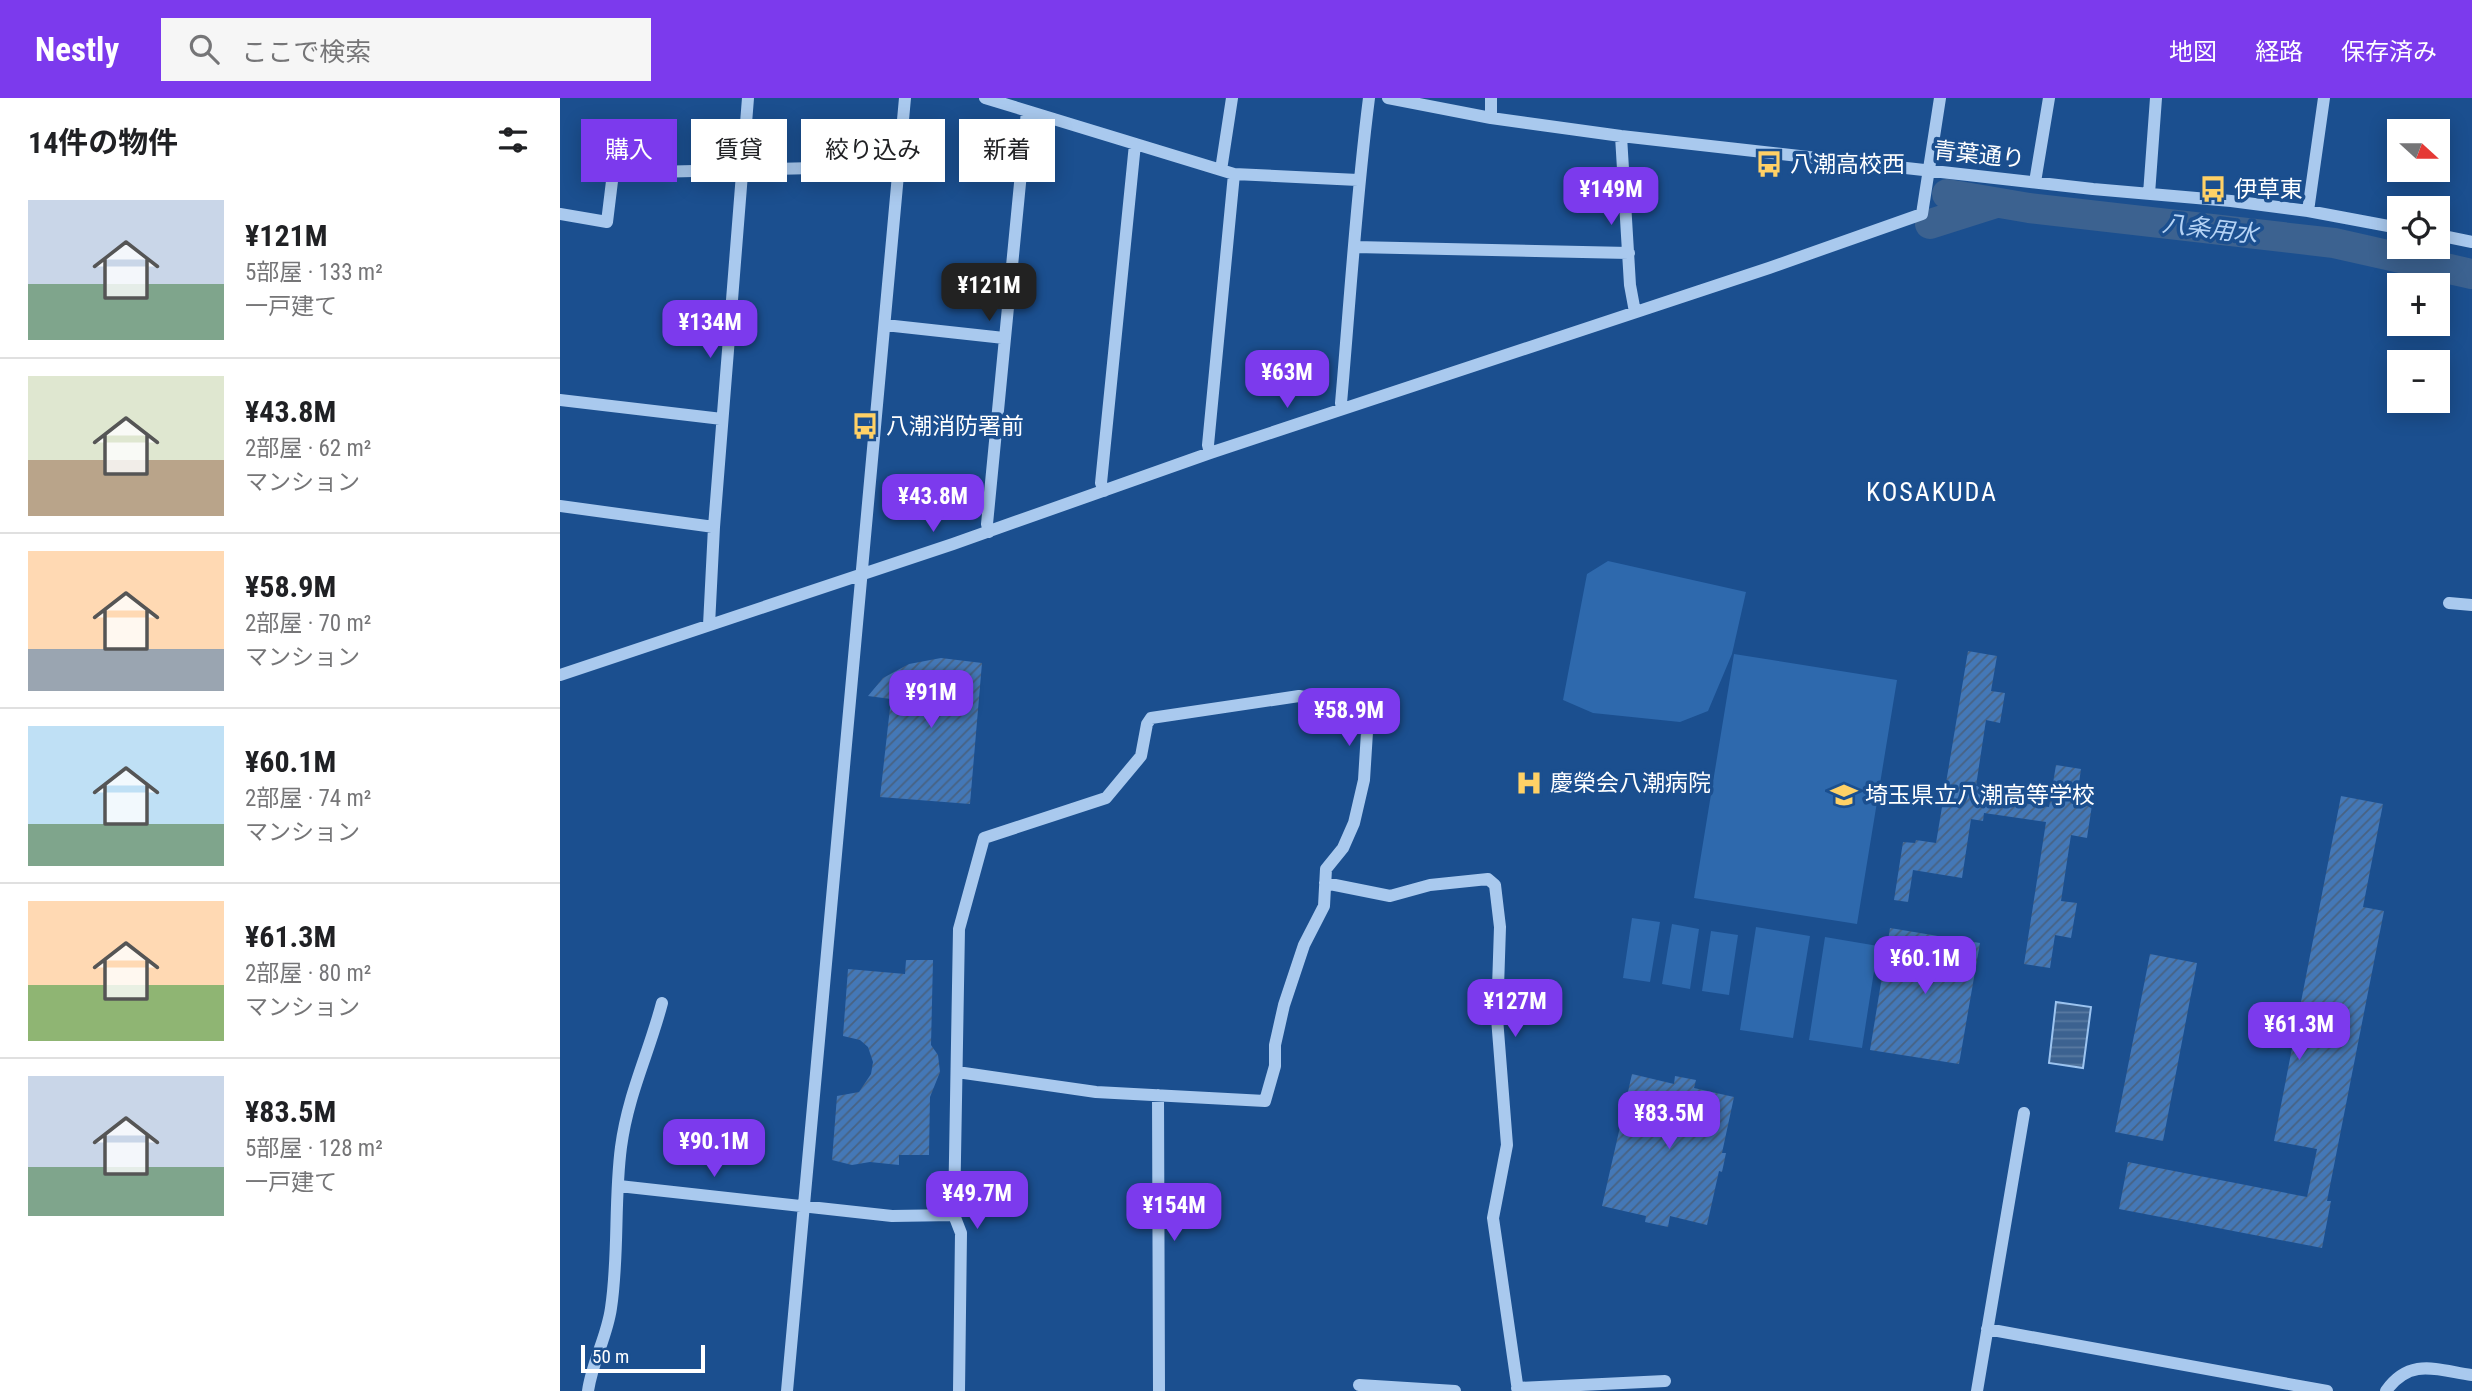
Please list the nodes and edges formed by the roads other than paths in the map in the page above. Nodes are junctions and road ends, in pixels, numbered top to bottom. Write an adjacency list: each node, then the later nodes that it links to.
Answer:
1 (748, 98): 14 (street)
2 (905, 98): 15 (street)
3 (985, 98): 12 (street)
4 (1231, 98): 20 (street)
5 (1369, 98): 21 (street)
6 (1388, 98): 13 (street, 青葉通り)
7 (1492, 98): 13 (street)
8 (1940, 98): 18 (street)
9 (2049, 98): 24 (street)
10 (2156, 98): 25 (street)
11 (2324, 98): 26 (street)
12 (1027, 111): 17 (street); 35 (street)
13 (1491, 118): 16 (street, 青葉通り)
14 (747, 119)
15 (903, 119)
16 (1621, 136): 18 (street, 青葉通り); 32 (street)
17 (1135, 144): 20 (street); 40 (street)
18 (1928, 170): 24 (street, 青葉通り); 33 (street)
19 (691, 171): 27 (street)
20 (1228, 172): 21 (street); 39 (street)
21 (1358, 180): 31 (street)
22 (742, 182): 38 (street)
23 (898, 182): 34 (street)
24 (2035, 182): 25 (street, 青葉通り)
25 (2149, 194): 26 (street, 青葉通り)
26 (2308, 211): 28 (street, 青葉通り)
27 (560, 214)
28 (2387, 226)
29 (2450, 237): 30 (street)
30 (2472, 242)
31 (1355, 247): 32 (street); 37 (street)
32 (1629, 253): 33 (street)
33 (1635, 312): 37 (street)
34 (885, 325): 35 (street); 44 (street)
35 (1004, 338): 43 (street)
36 (560, 400): 38 (street)
37 (1342, 409): 39 (street)
38 (722, 419): 42 (street)
39 (1210, 453): 40 (street)
40 (1104, 491): 43 (street)
41 (560, 506): 42 (street)
42 (714, 527): 47 (street)
43 (989, 532): 44 (street)
44 (861, 575): 47 (street); 55 (street)
45 (2449, 603): 46 (street)
46 (2472, 605)
47 (709, 625): 48 (street)
48 (560, 675)
49 (1325, 883): 51 (street); 52 (street); 61 (street)
50 (662, 1003): 54 (street)
51 (957, 1072): 52 (street); 56 (street)
52 (1158, 1095): 65 (street)
53 (2024, 1112): 57 (street)
54 (619, 1185): 55 (street); 62 (street)
55 (804, 1206): 56 (street); 63 (street)
56 (954, 1216): 64 (street)
57 (1987, 1329): 67 (street); 68 (street)
58 (2472, 1375): 69 (street)
59 (1665, 1381): 61 (street)
60 (1359, 1385): 66 (street)
61 (1517, 1390)
62 (588, 1391)
63 (787, 1391)
64 (959, 1391)
65 (1159, 1391)
66 (1455, 1391)
67 (1977, 1391)
68 (2327, 1391)
69 (2386, 1391)

